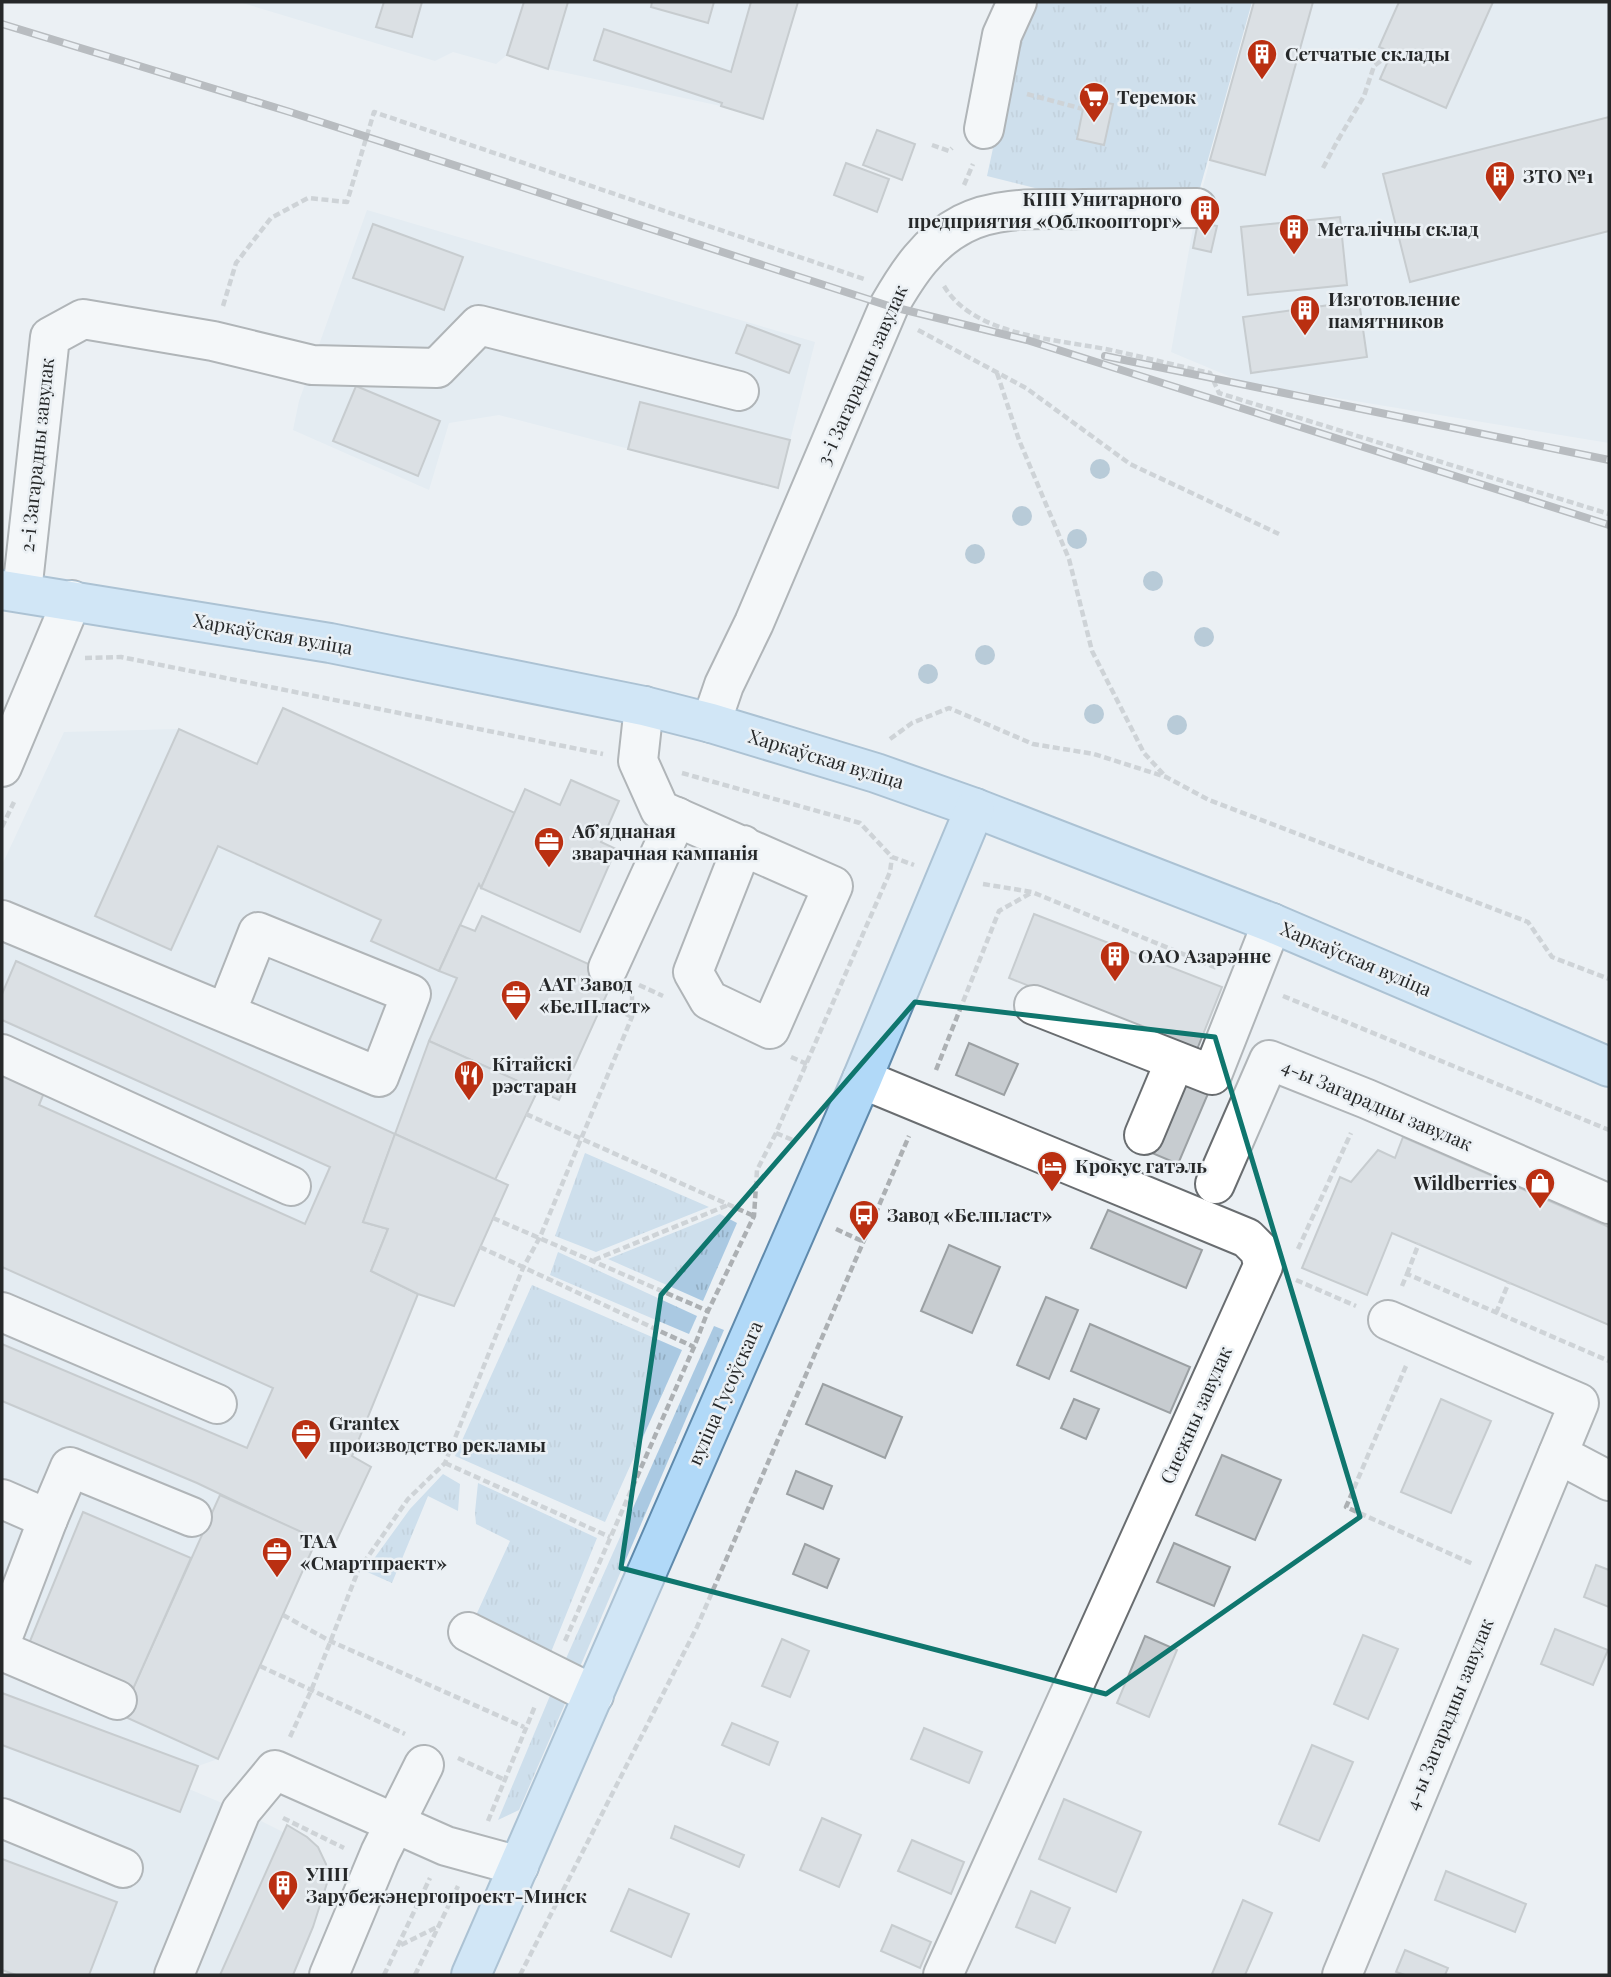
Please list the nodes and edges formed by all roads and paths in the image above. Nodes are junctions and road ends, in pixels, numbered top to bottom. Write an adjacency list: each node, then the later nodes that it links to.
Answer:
1 (1017, 2): 3 (street)
2 (1392, 52): 7 (path)
3 (992, 85): 4 (path); 5 (street)
4 (1083, 109)
5 (984, 129)
6 (1342, 133): 7 (path)
7 (1338, 140): 10 (path)
8 (932, 145): 9 (path)
9 (949, 150)
10 (1323, 167)
11 (1197, 208): 13 (street, 3-і Загарадны завулак)
12 (939, 276): 17 (path)
13 (902, 307): 14 (path); 15 (path); 23 (street, 3-і Загарадны завулак)
14 (213, 341): 16 (street, 2-і Загарадны завулак); 19 (street, 2-і Загарадны завулак)
15 (997, 373): 18 (path); 27 (path)
16 (739, 391)
17 (1609, 514)
18 (1279, 534)
19 (12, 591): 20 (main road, Харкаўская вуліца)
20 (72, 600): 21 (street); 22 (main road, Харкаўская вуліца)
21 (45, 660): 25 (path); 26 (street)
22 (644, 706): 23 (main road, Харкаўская вуліца); 25 (street)
23 (711, 723): 28 (main road, Харкаўская вуліца)
24 (889, 740): 27 (path)
25 (638, 761): 29 (street); 43 (path)
26 (2, 767)
27 (1166, 777): 33 (path)
28 (975, 808): 31 (main road, Харкаўская вуліца); 45 (main road, вуліца Гусоўскага)
29 (677, 817): 30 (street); 35 (street)
30 (743, 845): 30 (street)
31 (1272, 923): 34 (street); 44 (main road, Харкаўская вуліца)
32 (6, 934): 38 (street)
33 (1609, 979)
34 (1248, 981): 42 (street); 47 (path); 49 (path)
35 (618, 986): 36 (path); 39 (path); 39 (path)
36 (669, 999)
37 (1034, 1005): 42 (street)
38 (226, 1013): 38 (street)
39 (632, 1017): 51 (path)
40 (782, 1052): 43 (path)
41 (2, 1055): 53 (street)
42 (1175, 1060): 50 (street)
43 (807, 1064): 56 (path)
44 (1609, 1067)
45 (862, 1079): 47 (street); 88 (main road, вуліца Гусоўскага)
46 (1367, 1098): 52 (street, 4-ы Загарадны завулак); 54 (street, 4-ы Загарадны завулак); 62 (path)
47 (923, 1103): 62 (street); 107 (path)
48 (526, 1114): 51 (path)
49 (1609, 1130)
50 (1144, 1135)
51 (582, 1138): 55 (path); 58 (path)
52 (1215, 1184)
53 (291, 1186)
54 (1609, 1204)
55 (729, 1205): 56 (path); 61 (path)
56 (754, 1216): 66 (path)
57 (493, 1218): 58 (path)
58 (540, 1237): 61 (path); 63 (path)
59 (1419, 1243): 64 (path)
60 (480, 1247): 63 (path)
61 (594, 1260): 66 (path)
62 (1264, 1266): 108 (street, Снежны завулак)
63 (523, 1268): 70 (path); 73 (path)
64 (1407, 1274)
65 (1510, 1282): 68 (path)
66 (708, 1311): 70 (path)
67 (2, 1312): 71 (street)
68 (1496, 1312)
69 (1403, 1326): 72 (street, 4-ы Загарадны завулак); 79 (path)
70 (694, 1347): 78 (path)
71 (217, 1404)
72 (1558, 1454): 74 (street); 79 (street, 4-ы Загарадны завулак)
73 (445, 1463): 78 (path); 83 (path)
74 (1609, 1480)
75 (2, 1499): 77 (street)
76 (192, 1517): 77 (street)
77 (48, 1519): 82 (street)
78 (610, 1537): 86 (path)
79 (1506, 1578): 109 (street, 4-ы Загарадны завулак)
80 (283, 1615): 83 (path)
81 (468, 1632): 86 (street)
82 (2, 1639)
83 (330, 1641): 87 (path); 90 (path)
84 (2, 1651): 89 (street)
85 (260, 1666): 87 (path)
86 (552, 1672): 88 (street); 90 (path)
87 (311, 1691): 92 (path)
88 (594, 1695): 98 (main road, вуліца Гусоўскага)
89 (117, 1700)
90 (524, 1727): 97 (path)
91 (424, 1765): 95 (street)
92 (275, 1770): 95 (street); 102 (street)
93 (277, 1815): 96 (path)
94 (2, 1818): 99 (street)
95 (395, 1824): 97 (street); 103 (street)
96 (347, 1850)
97 (459, 1850): 98 (street); 100 (path); 101 (path)
98 (519, 1866): 106 (main road, вуліца Гусоўскага)
99 (124, 1868)
100 (437, 1927): 101 (path); 105 (path)
101 (399, 1946): 104 (path)
102 (174, 1975)
103 (329, 1975)
104 (384, 1975)
105 (415, 1975)
106 (471, 1975)
107 (520, 1975)
108 (943, 1975)
109 (1342, 1975)

